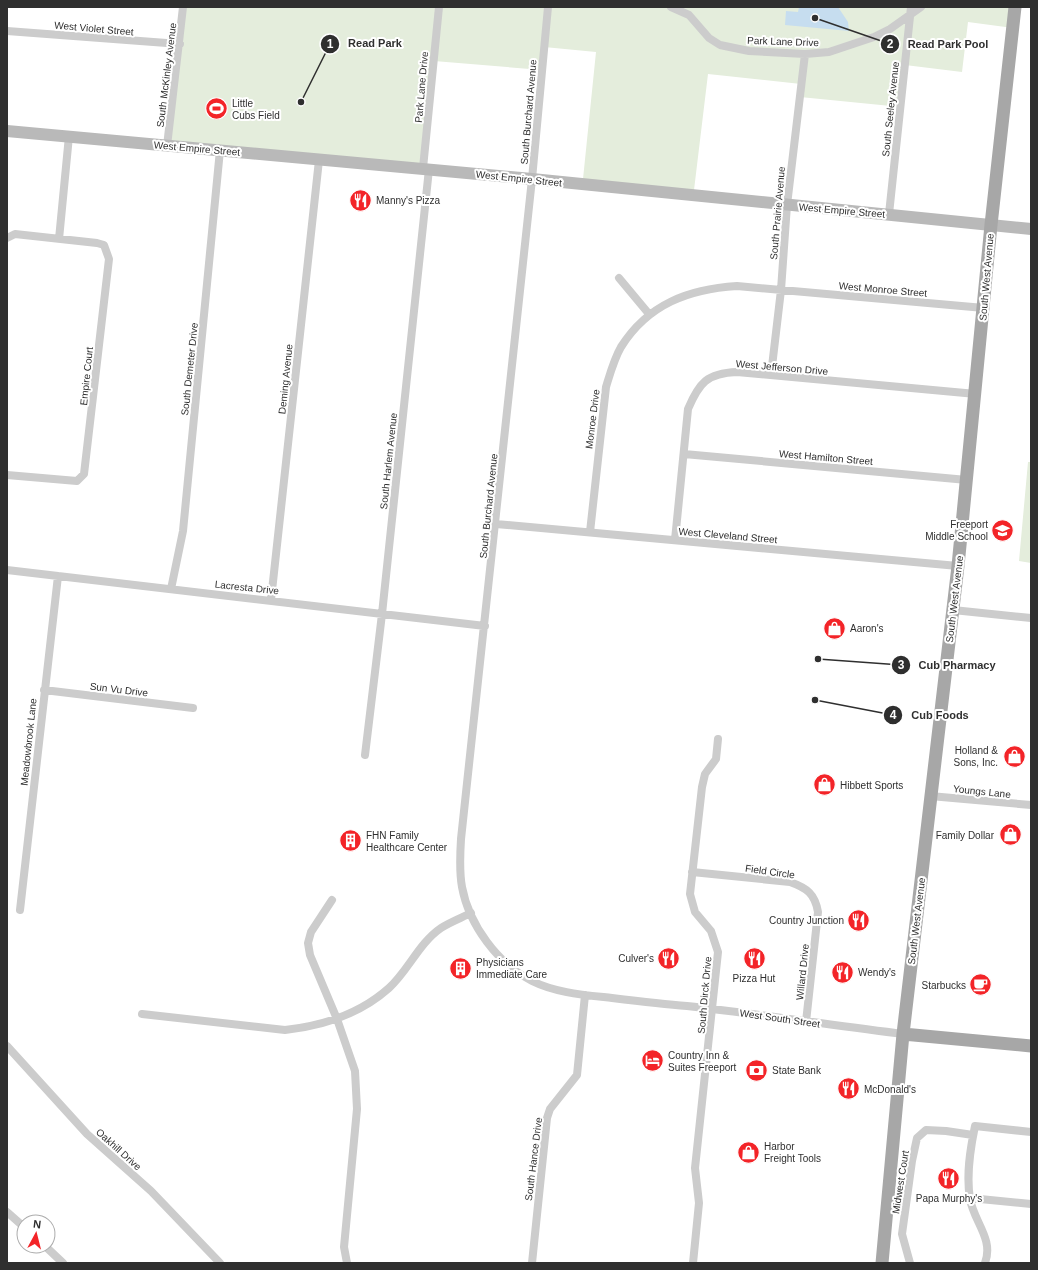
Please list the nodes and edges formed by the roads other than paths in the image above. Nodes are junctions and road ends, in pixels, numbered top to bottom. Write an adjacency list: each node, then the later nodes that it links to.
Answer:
1 (183, 7): 9 (street, South McKinley Avenue)
2 (440, 7): 16 (street, Park Lane Drive)
3 (548, 7): 17 (street, South Burchard Avenue)
4 (671, 7): 10 (street, Park Lane Drive)
5 (921, 7): 7 (street, Park Lane Drive)
6 (1015, 7): 20 (main road, South West Avenue)
7 (911, 11): 10 (street, Park Lane Drive); 19 (street, South Seeley Avenue)
8 (7, 31): 9 (street, West Violet Street)
9 (180, 44): 13 (street, South McKinley Avenue)
10 (804, 54): 18 (street, South Prairie Avenue)
11 (7, 131): 12 (main road, West Empire Street)
12 (69, 136): 13 (main road, West Empire Street); 23 (street)
13 (167, 146): 14 (main road, West Empire Street)
14 (220, 150): 15 (main road, West Empire Street); 39 (street, South Demeter Drive)
15 (319, 160): 16 (main road, West Empire Street); 40 (street, Deming Avenue)
16 (426, 169): 17 (main road, West Empire Street); 42 (street, South Harlem Avenue)
17 (532, 179): 18 (main road, West Empire Street); 33 (street, South Burchard Avenue)
18 (787, 205): 19 (main road, West Empire Street); 25 (street, South Prairie Avenue)
19 (889, 214): 20 (main road, West Empire Street)
20 (991, 225): 21 (main road, West Empire Street); 26 (main road, South West Avenue)
21 (1031, 229)
22 (7, 238): 23 (street, Empire Court)
23 (59, 239): 31 (street, Empire Court)
24 (619, 278): 27 (street)
25 (781, 290): 26 (street, West Monroe Street); 27 (street, Monroe Drive); 28 (street, South Prairie Avenue)
26 (984, 308): 29 (main road, South West Avenue)
27 (649, 314): 34 (street, Monroe Drive)
28 (771, 375): 29 (street, West Jefferson Drive); 30 (street, West Jefferson Drive)
29 (976, 394): 32 (main road, South West Avenue)
30 (684, 454): 32 (street, West Hamilton Street); 35 (street, West Jefferson Drive)
31 (7, 475)
32 (967, 480): 36 (main road, South West Avenue)
33 (496, 524): 34 (street, West Cleveland Street); 44 (street, South Burchard Avenue)
34 (590, 532): 35 (street, West Cleveland Street)
35 (675, 540): 36 (street, West Cleveland Street)
36 (958, 566): 41 (main road, South West Avenue)
37 (7, 570): 38 (street, Lacresta Drive)
38 (58, 576): 39 (street, Lacresta Drive); 45 (street, Meadowbrook Lane)
39 (171, 589): 40 (street, Lacresta Drive)
40 (271, 600): 42 (street, Lacresta Drive)
41 (953, 610): 43 (street); 49 (main road, South West Avenue)
42 (382, 614): 44 (street, Lacresta Drive); 48 (street, South Harlem Avenue)
43 (1031, 618)
44 (485, 626): 54 (street, South Burchard Avenue)
45 (44, 690): 46 (street, Sun Vu Drive); 53 (street, Meadowbrook Lane)
46 (192, 708)
47 (718, 739): 51 (street, South Dirck Drive)
48 (364, 755)
49 (930, 796): 50 (street, Youngs Lane); 62 (main road, South West Avenue)
50 (1031, 805)
51 (692, 872): 55 (street, Field Circle); 58 (street, South Dirck Drive)
52 (332, 900): 60 (street)
53 (20, 910)
54 (471, 913): 56 (street, South Burchard Avenue); 60 (street)
55 (817, 924): 61 (street, Willard Drive)
56 (532, 981): 57 (street, West South Street)
57 (585, 995): 58 (street, West South Street); 75 (street, South Hance Drive)
58 (713, 1009): 61 (street, West South Street); 76 (street, South Dirck Drive)
59 (142, 1014): 60 (street)
60 (337, 1019): 74 (street)
61 (806, 1022): 62 (street, West South Street)
62 (903, 1034): 64 (main road, West South Street); 77 (main road, South West Avenue)
63 (7, 1046): 73 (street, Oakhill Drive)
64 (1031, 1046)
65 (1031, 1132): 66 (street)
66 (973, 1136): 67 (street); 78 (street, Midwest Court)
67 (970, 1198): 68 (street); 79 (street)
68 (1031, 1204)
69 (7, 1212): 70 (street)
70 (16, 1220)
71 (53, 1254): 72 (street)
72 (63, 1263)
73 (220, 1263)
74 (347, 1263)
75 (532, 1263)
76 (693, 1263)
77 (882, 1263)
78 (910, 1263)
79 (985, 1263)

